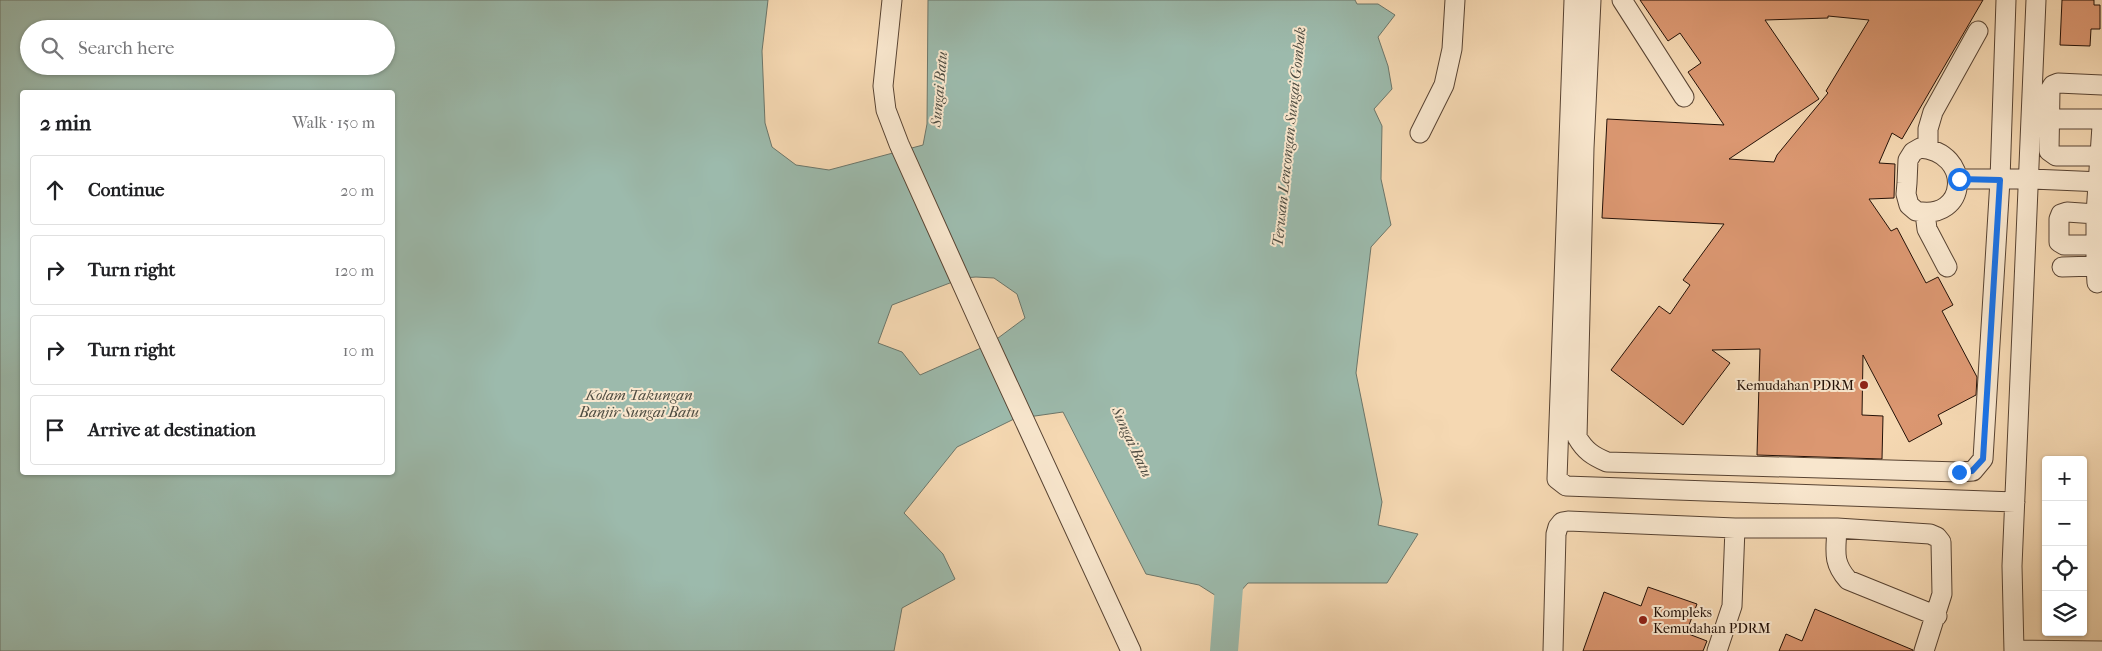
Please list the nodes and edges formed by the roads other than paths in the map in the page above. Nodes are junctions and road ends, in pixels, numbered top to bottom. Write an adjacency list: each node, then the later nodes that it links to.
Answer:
1 (892, 0): 32 (lane)
2 (1455, 0): 14 (lane)
3 (1574, 0): 27 (lane)
4 (1591, 0): 19 (lane)
5 (1622, 0): 10 (lane)
6 (2006, 0): 19 (lane)
7 (2036, 0): 17 (lane)
8 (1978, 31): 15 (lane)
9 (2102, 85): 11 (lane)
10 (1684, 97)
11 (2049, 119): 12 (lane); 16 (lane)
12 (2102, 119)
13 (2102, 126): 16 (lane)
14 (1420, 133)
15 (1928, 149): 18 (lane); 21 (lane)
16 (2101, 156): 20 (lane)
17 (2030, 178): 19 (lane); 20 (lane); 27 (lane)
18 (1959, 179): 19 (lane); 21 (lane)
19 (2000, 180)
20 (2100, 182): 22 (lane)
21 (1925, 213): 24 (lane)
22 (2096, 214): 23 (lane); 23 (lane)
23 (2097, 245): 26 (lane)
24 (1947, 267)
25 (2062, 267): 26 (lane)
26 (2098, 272)
27 (2015, 502): 31 (lane)
28 (1735, 528): 29 (lane); 33 (lane); 34 (lane)
29 (1837, 528): 30 (lane); 30 (lane)
30 (1937, 616): 35 (lane)
31 (2014, 650): 36 (lane)
32 (1131, 651)
33 (1553, 651)
34 (1717, 651)
35 (1924, 651)
36 (2044, 651): 37 (lane)
37 (2102, 651)

